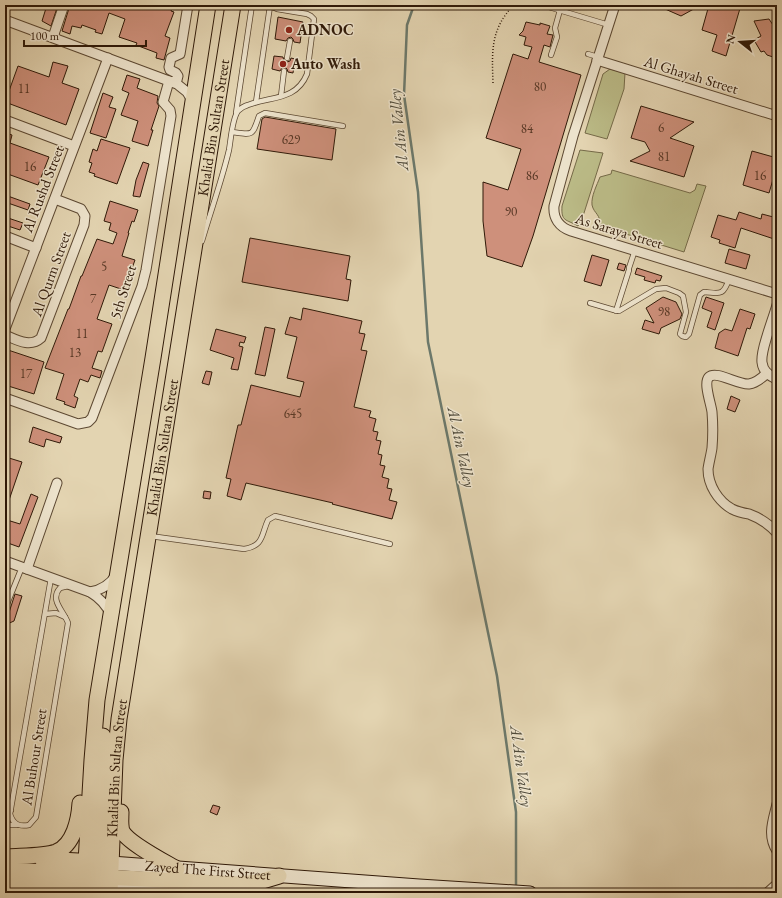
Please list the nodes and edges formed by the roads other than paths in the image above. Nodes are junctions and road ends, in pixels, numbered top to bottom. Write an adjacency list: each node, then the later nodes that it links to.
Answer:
1 (64, 5): 12 (street)
2 (188, 5): 21 (street, 5th Street)
3 (208, 5): 19 (main road, Khalid Bin Sultan Street)
4 (233, 5): 38 (main road, Khalid Bin Sultan Street)
5 (252, 5): 25 (lane)
6 (542, 5): 9 (lane)
7 (615, 5): 11 (street, As Saraya Street)
8 (268, 6): 22 (lane); 24 (lane)
9 (560, 10): 11 (lane); 15 (lane)
10 (5, 20): 12 (street)
11 (609, 25): 18 (street, As Saraya Street)
12 (53, 37): 16 (street)
13 (290, 41): 17 (lane)
14 (588, 54): 18 (lane)
15 (551, 55)
16 (108, 58): 21 (street); 30 (street, Al Rushd Street)
17 (287, 58)
18 (598, 59): 26 (street, Al Ghayah Street); 35 (street, As Saraya Street)
19 (198, 71): 21 (street); 23 (main road, Khalid Bin Sultan Street)
20 (284, 71): 22 (lane)
21 (173, 82): 23 (street); 48 (street, 5th Street)
22 (281, 96): 24 (lane)
23 (193, 102): 55 (main road, Khalid Bin Sultan Street)
24 (256, 102): 25 (lane)
25 (235, 116): 29 (lane)
26 (777, 116)
27 (5, 120): 30 (street)
28 (343, 126): 29 (lane)
29 (232, 132): 33 (lane)
30 (74, 146): 31 (street, Al Rushd Street)
31 (55, 199): 34 (street, Al Rushd Street); 45 (street, Al Qurm Street)
32 (5, 236): 34 (street)
33 (201, 244)
34 (36, 248): 42 (street, Al Rushd Street)
35 (635, 250): 37 (street, As Saraya Street); 43 (lane)
36 (199, 251): 38 (lane)
37 (729, 279): 39 (street, As Saraya Street); 43 (lane)
38 (190, 280): 51 (main road, Khalid Bin Sultan Street)
39 (777, 294)
40 (590, 303): 43 (lane)
41 (777, 305): 46 (street)
42 (9, 308): 44 (street, Al Rushd Street)
43 (616, 311)
44 (5, 329)
45 (5, 335)
46 (767, 373): 47 (street); 50 (street)
47 (777, 379)
48 (5, 398)
49 (57, 483): 54 (street)
50 (777, 532)
51 (148, 536): 52 (lane); 65 (main road, Khalid Bin Sultan Street)
52 (390, 544)
53 (5, 560): 54 (street)
54 (24, 568): 56 (street); 59 (lane)
55 (118, 573): 58 (street); 61 (main road, Khalid Bin Sultan Street)
56 (51, 578): 57 (street); 60 (lane, Al Buhour Street)
57 (72, 586): 58 (street); 62 (lane)
58 (90, 592): 61 (street)
59 (5, 608)
60 (45, 614): 62 (lane); 67 (lane, Al Buhour Street)
61 (111, 617): 63 (main road, Khalid Bin Sultan Street)
62 (66, 618): 70 (lane, Al Buhour Street)
63 (97, 700): 64 (main road, Khalid Bin Sultan Street); 75 (main road)
64 (92, 760): 72 (main road); 75 (main road, Khalid Bin Sultan Street)
65 (115, 760): 73 (main road); 75 (main road, Khalid Bin Sultan Street)
66 (777, 804): 71 (street)
67 (11, 810): 68 (lane); 70 (lane, Al Buhour Street)
68 (5, 813)
69 (5, 825): 70 (lane)
70 (19, 825)
71 (777, 851)
72 (6, 869): 75 (main road, Zayed The First Street); 75 (main road, Zayed The First Street); 77 (main road)
73 (178, 869): 74 (main road, Zayed The First Street); 75 (main road, Zayed The First Street)
74 (279, 876): 75 (main road); 79 (main road, Zayed The First Street)
75 (99, 879): 78 (main road, Zayed The First Street)
76 (777, 884): 80 (street)
77 (36, 893)
78 (171, 893)
79 (530, 893)
80 (767, 893)

